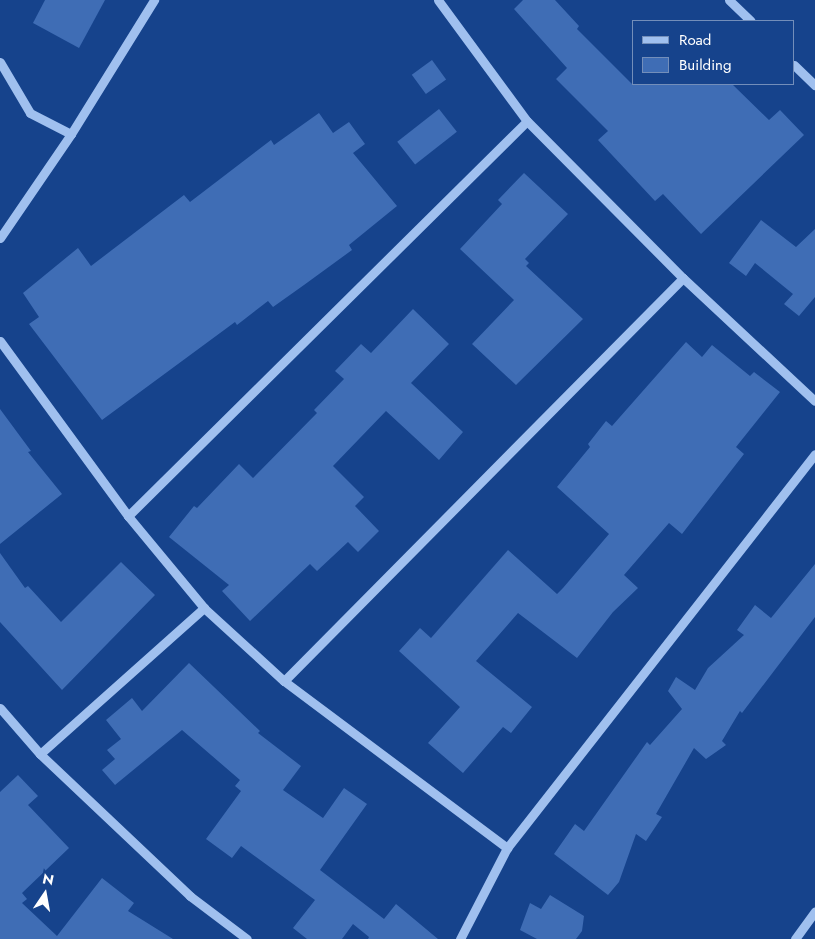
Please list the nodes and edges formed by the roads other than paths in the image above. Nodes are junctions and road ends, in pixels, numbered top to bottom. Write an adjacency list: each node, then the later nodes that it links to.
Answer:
1 (154, 0): 9 (street)
2 (438, 0): 8 (street)
3 (730, 0): 4 (street)
4 (749, 20)
5 (0, 62): 9 (street)
6 (795, 66): 7 (street)
7 (815, 85)
8 (527, 120): 11 (street); 15 (street)
9 (71, 134): 10 (street)
10 (0, 238)
11 (683, 278): 13 (street); 17 (street)
12 (0, 340): 15 (street)
13 (815, 400)
14 (815, 454): 20 (street)
15 (128, 516): 16 (street)
16 (204, 608): 17 (street); 19 (street)
17 (284, 681): 20 (street)
18 (0, 708): 19 (street)
19 (40, 754): 22 (street)
20 (507, 848): 23 (street)
21 (815, 911): 24 (street)
22 (247, 939)
23 (460, 939)
24 (795, 939)

